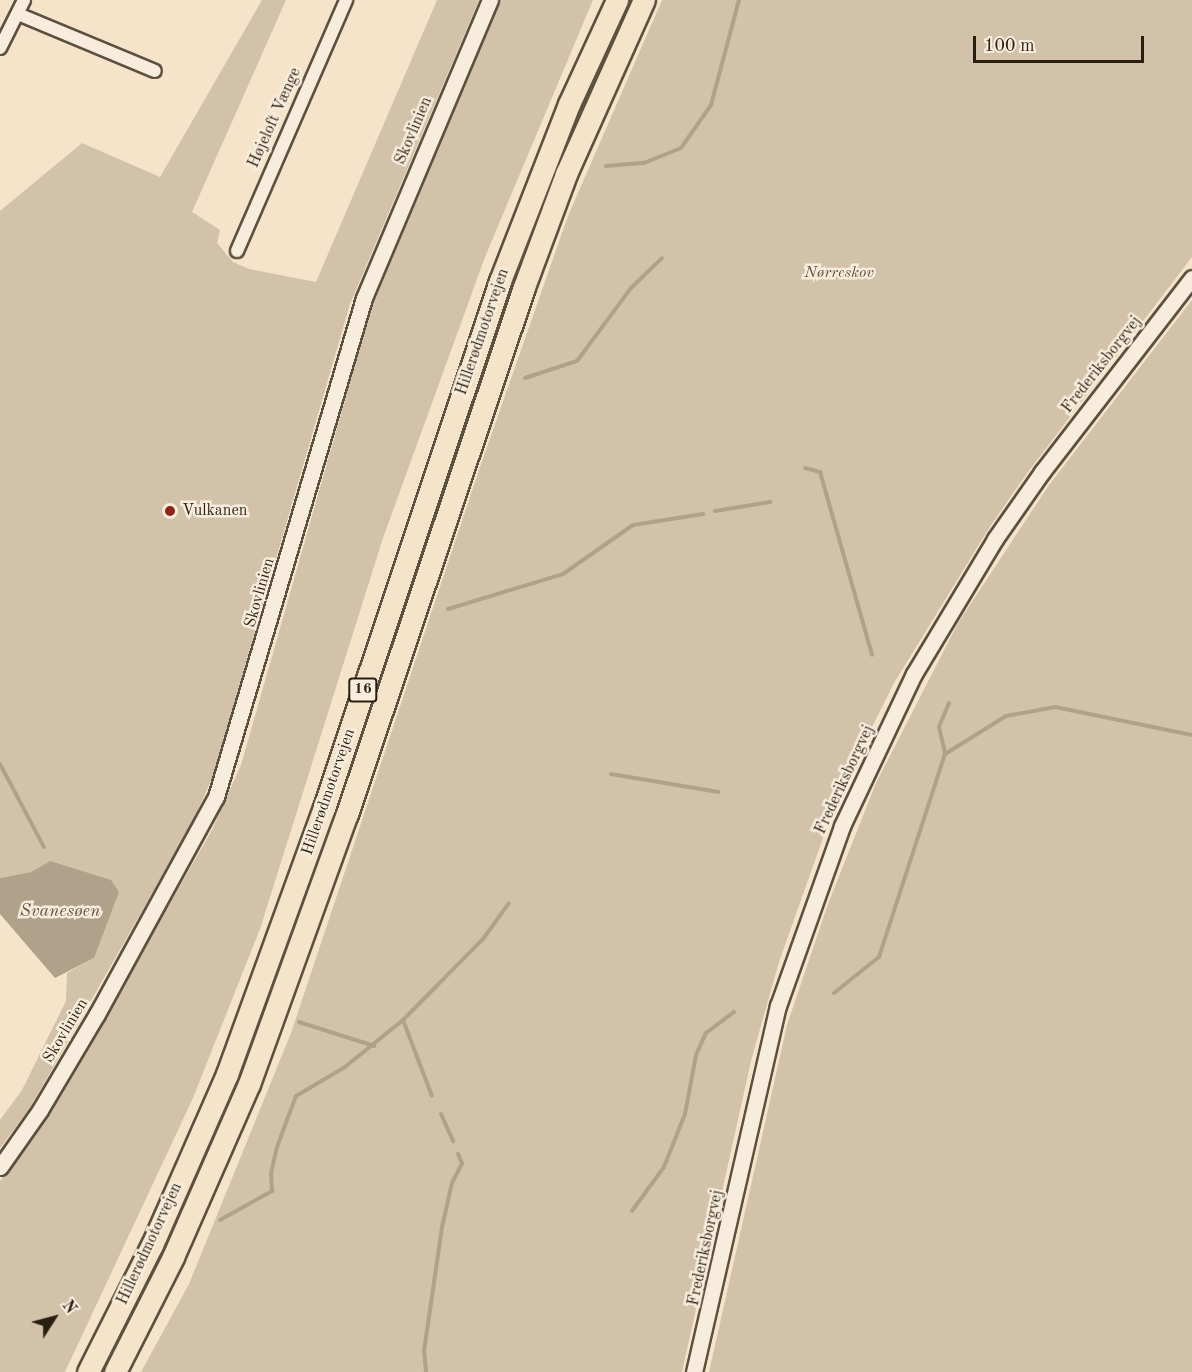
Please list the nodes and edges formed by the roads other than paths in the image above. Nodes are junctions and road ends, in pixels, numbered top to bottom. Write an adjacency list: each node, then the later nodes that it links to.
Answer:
1 (24, 0): 6 (street)
2 (346, 0): 9 (street, Højeloft Vænge)
3 (617, 0): 12 (highway, Hillerødmotorvejen / 16)
4 (644, 0): 13 (highway, Hillerødmotorvejen / 16)
5 (485, 2): 11 (street, Skovlinien)
6 (18, 14): 7 (street); 8 (street)
7 (0, 48)
8 (155, 71)
9 (237, 251)
10 (1192, 278): 14 (street, Frederiksborgvej)
11 (0, 1167)
12 (88, 1372)
13 (115, 1372)
14 (694, 1372)

